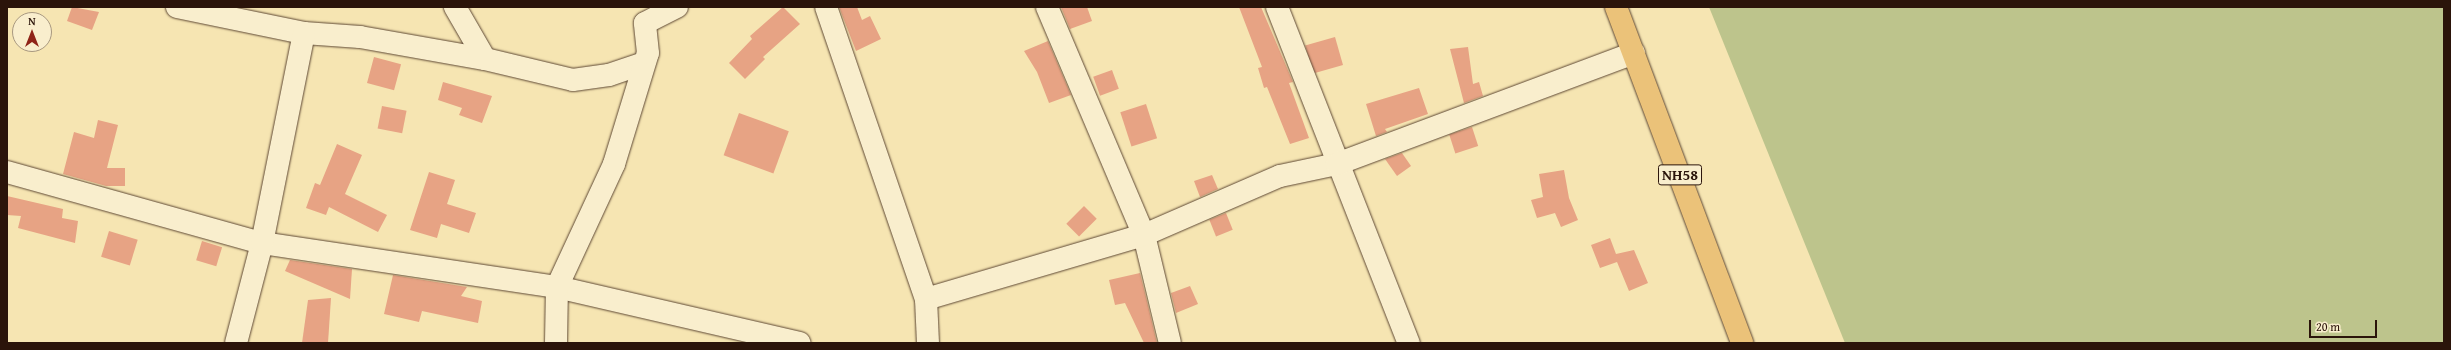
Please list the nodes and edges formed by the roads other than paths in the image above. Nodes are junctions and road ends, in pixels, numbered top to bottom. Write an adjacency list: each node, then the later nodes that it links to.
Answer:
1 (177, 7): 9 (street)
2 (455, 7): 11 (street)
3 (677, 7): 8 (street)
4 (826, 7): 18 (street)
5 (1047, 7): 15 (street)
6 (1277, 7): 13 (street)
7 (1616, 7): 10 (main road, NH58)
8 (642, 15): 12 (street)
9 (304, 33): 11 (street); 16 (street)
10 (1634, 53): 13 (street); 25 (main road, NH58)
11 (485, 59): 12 (street)
12 (643, 63): 17 (street)
13 (1337, 164): 15 (street); 24 (street)
14 (7, 172): 16 (street)
15 (1144, 234): 18 (street); 23 (street)
16 (262, 243): 17 (street); 19 (street)
17 (558, 287): 20 (street); 21 (street)
18 (926, 299): 22 (street)
19 (236, 343)
20 (556, 343)
21 (800, 343)
22 (928, 343)
23 (1170, 343)
24 (1409, 343)
25 (1742, 343)

